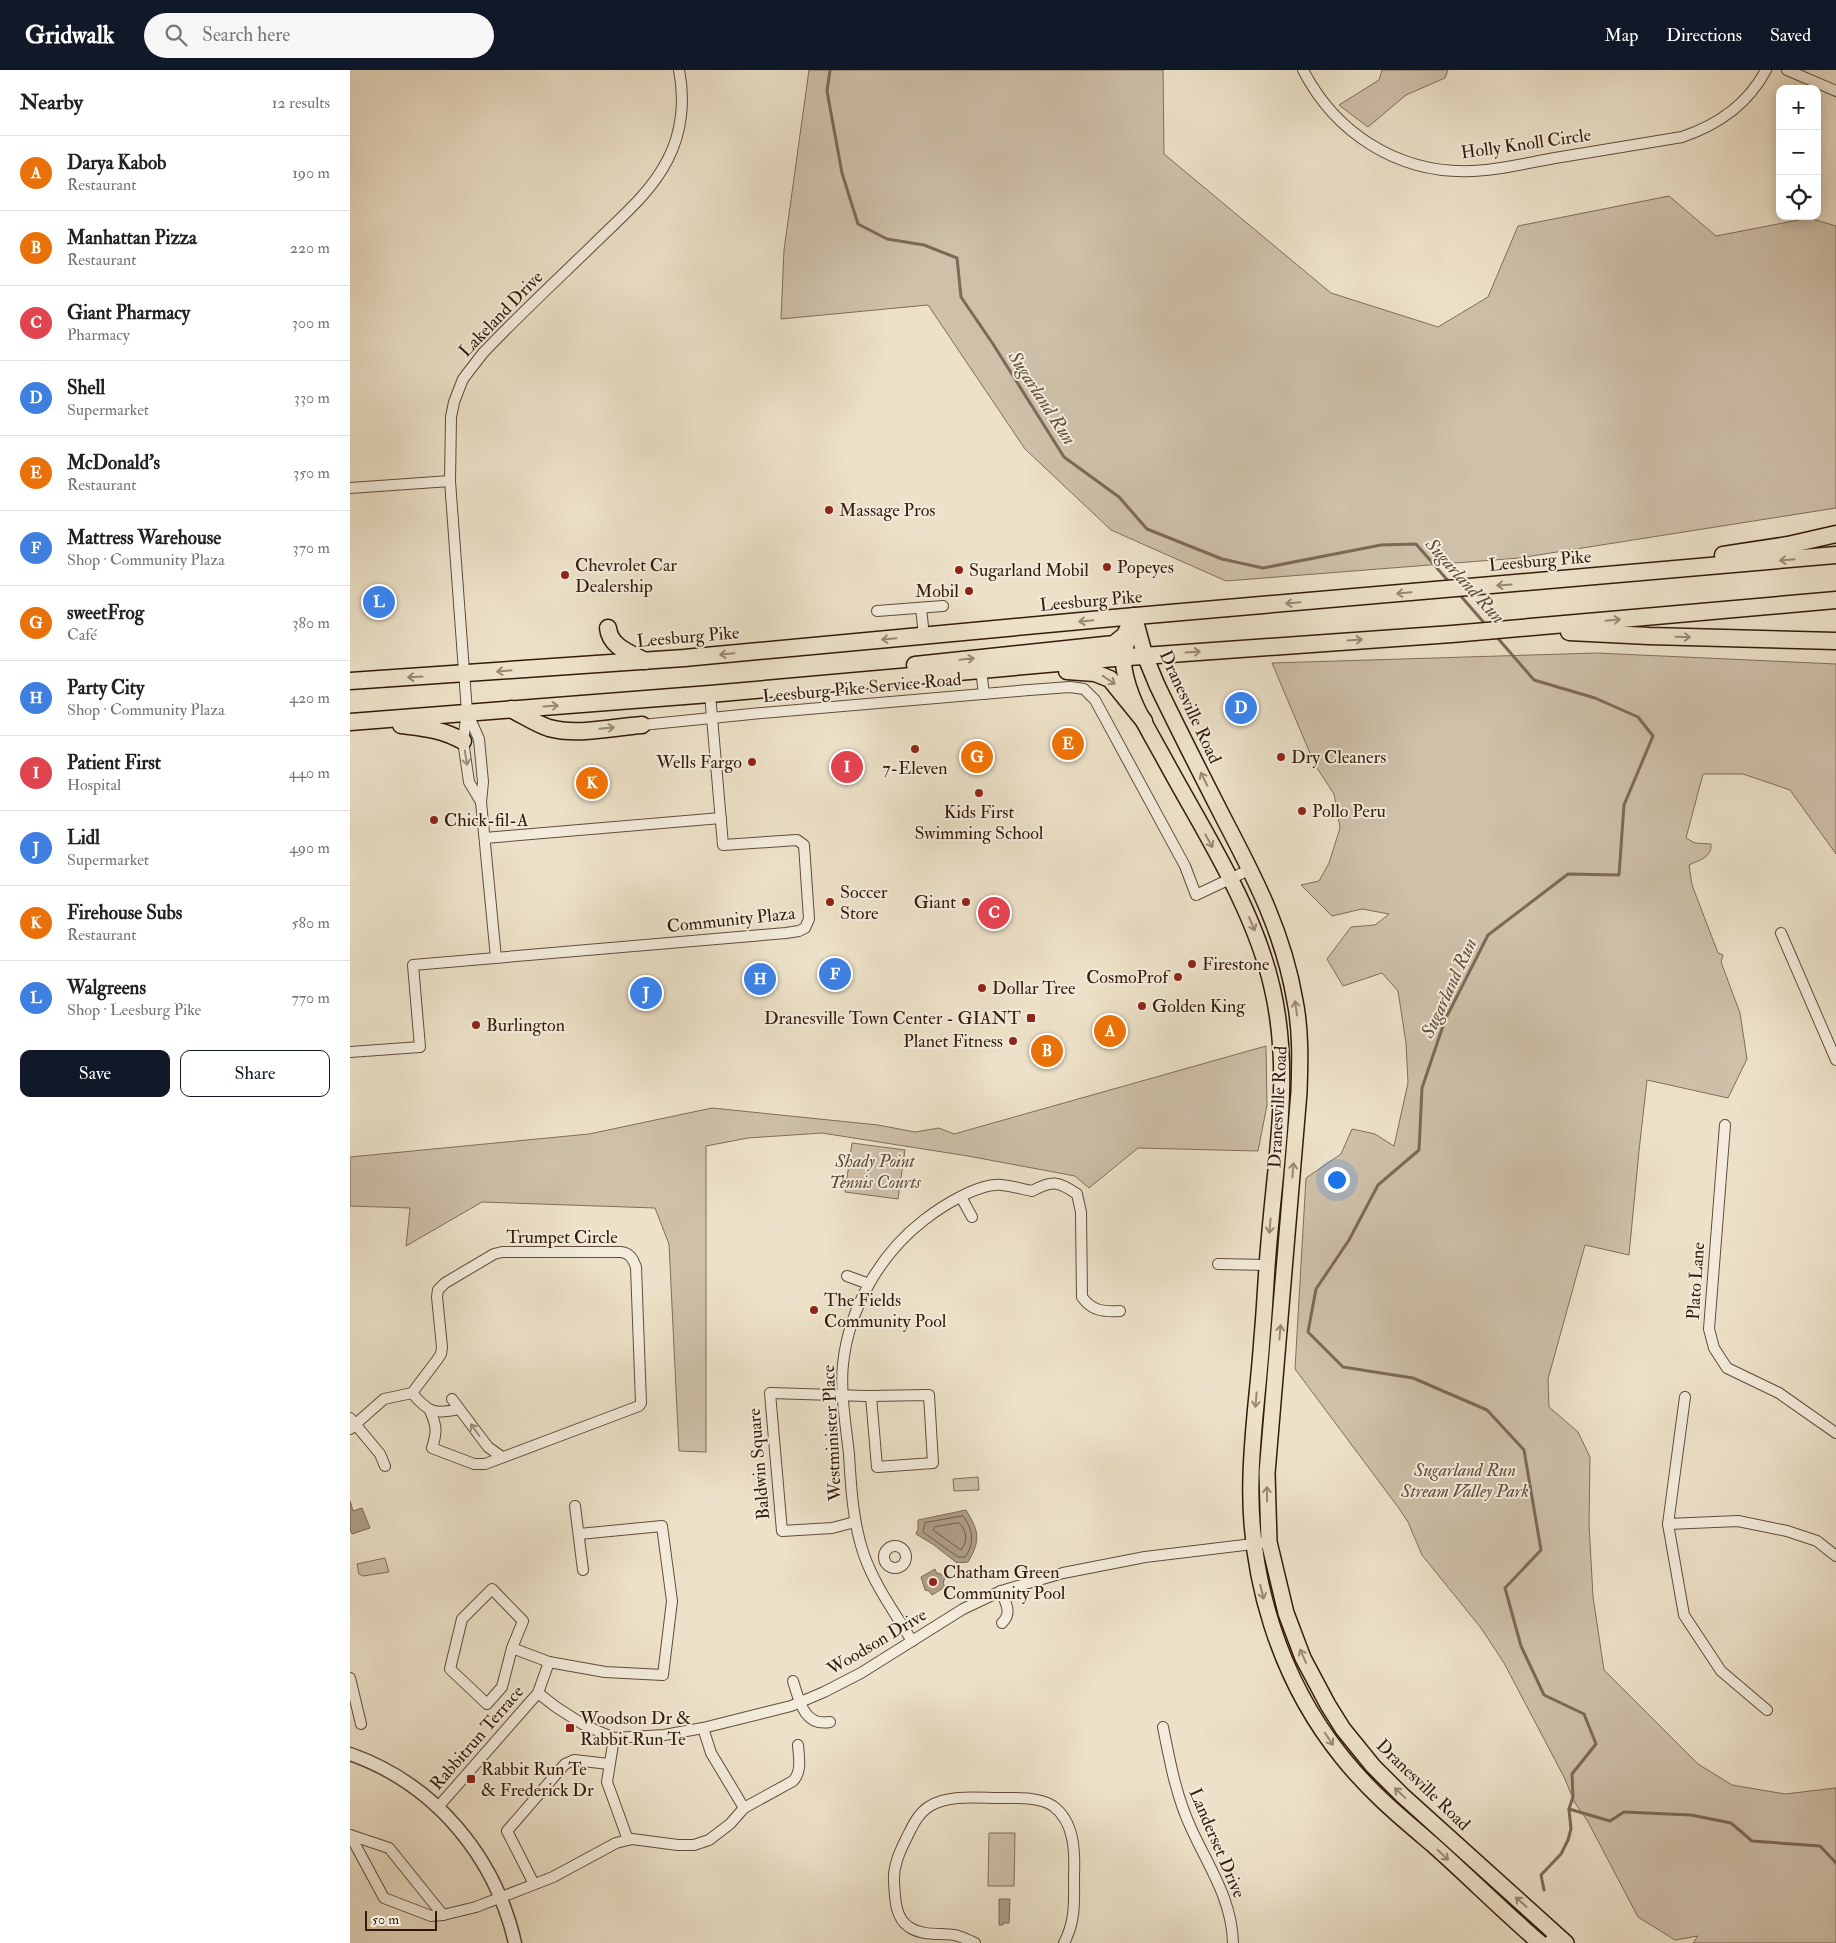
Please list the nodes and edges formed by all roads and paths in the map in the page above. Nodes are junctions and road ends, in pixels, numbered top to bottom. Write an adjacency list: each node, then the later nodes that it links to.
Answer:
1 (679, 70): 6 (street, Lakeland Drive)
2 (1303, 70): 3 (street, Holly Knoll Circle)
3 (1766, 70)
4 (1787, 70): 5 (street)
5 (1836, 91)
6 (450, 481): 7 (street); 25 (street, Lakeland Drive)
7 (350, 488)
8 (1836, 534): 10 (highway)
9 (1836, 555): 10 (highway, Leesburg Pike, one-way to 10)
10 (1538, 582): 15 (highway, Leesburg Pike, one-way to 15)
11 (1836, 600): 17 (highway, one-way to 11)
12 (943, 606): 13 (street)
13 (921, 608): 14 (street); 18 (street)
14 (878, 611)
15 (1134, 616): 18 (highway, Leesburg Pike, one-way to 18); 20 (main road, Dranesville Road); 21 (main road, Dranesville Road); 27 (highway, one-way to 15)
16 (608, 628): 22 (highway)
17 (1512, 628): 19 (highway, one-way to 19); 20 (highway, one-way to 17)
18 (924, 636): 22 (highway, Leesburg Pike, one-way to 22)
19 (1836, 641)
20 (1145, 656): 21 (highway); 40 (main road, Dranesville Road, one-way to 20)
21 (1123, 657): 23 (highway); 33 (main road, Dranesville Road)
22 (645, 661): 25 (highway, Leesburg Pike, one-way to 25)
23 (1010, 668): 24 (highway); 33 (highway, one-way to 33)
24 (981, 670): 27 (highway); 29 (street)
25 (463, 675): 26 (highway, Leesburg Pike, one-way to 26); 31 (street, Lakeland Drive)
26 (350, 681)
27 (815, 684): 28 (highway)
28 (710, 694): 30 (highway, one-way to 28); 32 (street, Community Plaza)
29 (984, 694): 32 (street, Leesburg Pike Service Road); 41 (street, Leesburg Pike Service Road)
30 (511, 709): 31 (highway); 35 (highway, one-way to 35)
31 (467, 712): 34 (highway); 36 (street); 37 (street)
32 (712, 717): 35 (street, Leesburg Pike Service Road); 38 (street, Community Plaza)
33 (1144, 721): 41 (main road, Dranesville Road, one-way to 41)
34 (358, 722): 36 (highway)
35 (642, 725)
36 (463, 741): 37 (street, one-way to 37)
37 (481, 802): 39 (street)
38 (721, 818): 39 (street); 43 (street, Community Plaza)
39 (485, 838): 43 (street)
40 (1251, 869): 41 (street); 69 (main road, Dranesville Road, one-way to 40)
41 (1230, 880): 50 (main road, Dranesville Road, one-way to 50)
42 (1781, 933): 45 (street)
43 (496, 958): 44 (street, Community Plaza)
44 (350, 1052)
45 (1836, 1060)
46 (1725, 1124): 62 (street, Plato Lane)
47 (961, 1197): 48 (street); 52 (street, Westminister Place); 53 (street, Westminister Place)
48 (972, 1217)
49 (1218, 1264): 50 (street)
50 (1267, 1265): 70 (main road, Dranesville Road, one-way to 70)
51 (847, 1276): 52 (street)
52 (868, 1284): 55 (street, Westminister Place)
53 (1120, 1311)
54 (412, 1393): 60 (street); 61 (street); 63 (street, Trumpet Circle)
55 (844, 1395): 56 (street); 66 (street, Westminister Place); 66 (street, Baldwin Square)
56 (871, 1396): 56 (street)
57 (1685, 1397): 67 (street)
58 (452, 1399): 59 (street)
59 (459, 1409): 60 (street); 63 (street, one-way to 59)
60 (430, 1411): 63 (street, Trumpet Circle)
61 (352, 1424): 64 (street)
62 (1836, 1433)
63 (502, 1457)
64 (385, 1466)
65 (575, 1506): 68 (street)
66 (855, 1522): 74 (street, Westminister Place)
67 (1668, 1524): 71 (street); 84 (street)
68 (579, 1534): 73 (street); 79 (street)
69 (1269, 1542): 70 (street, Woodson Drive); 100 (main road, Dranesville Road, one-way to 69)
70 (1253, 1544): 75 (street, Woodson Drive); 105 (main road, Dranesville Road, one-way to 105)
71 (1836, 1556)
72 (885, 1561): 74 (street)
73 (584, 1570)
74 (870, 1570): 77 (street, Westminister Place)
75 (1001, 1591): 76 (street); 77 (street, Woodson Drive)
76 (1002, 1623)
77 (912, 1640): 83 (street, Woodson Drive)
78 (512, 1648): 78 (street, Rabbitrun Terrace); 79 (street)
79 (549, 1662): 82 (street, Rabbitrun Terrace)
80 (350, 1678): 86 (street)
81 (793, 1681): 83 (street)
82 (538, 1693): 89 (street, Woodson Drive); 93 (street, Rabbitrun Terrace)
83 (800, 1703): 85 (street); 88 (street, Woodson Drive)
84 (1767, 1710)
85 (830, 1722)
86 (361, 1724)
87 (1163, 1727): 104 (street, Landerset Drive)
88 (703, 1728): 89 (street, Woodson Drive); 94 (street)
89 (614, 1738): 92 (street)
90 (798, 1745): 94 (street)
91 (350, 1754): 93 (street)
92 (609, 1764): 96 (street); 97 (street)
93 (438, 1806): 98 (street)
94 (744, 1808): 96 (street)
95 (350, 1835): 99 (street); 99 (street)
96 (628, 1840): 97 (street)
97 (534, 1884): 98 (street)
98 (501, 1897): 99 (street); 101 (street)
99 (443, 1916)
100 (1557, 1940)
101 (515, 1943)
102 (975, 1943): 103 (street)
103 (1064, 1943)
104 (1233, 1943)
105 (1540, 1943)

